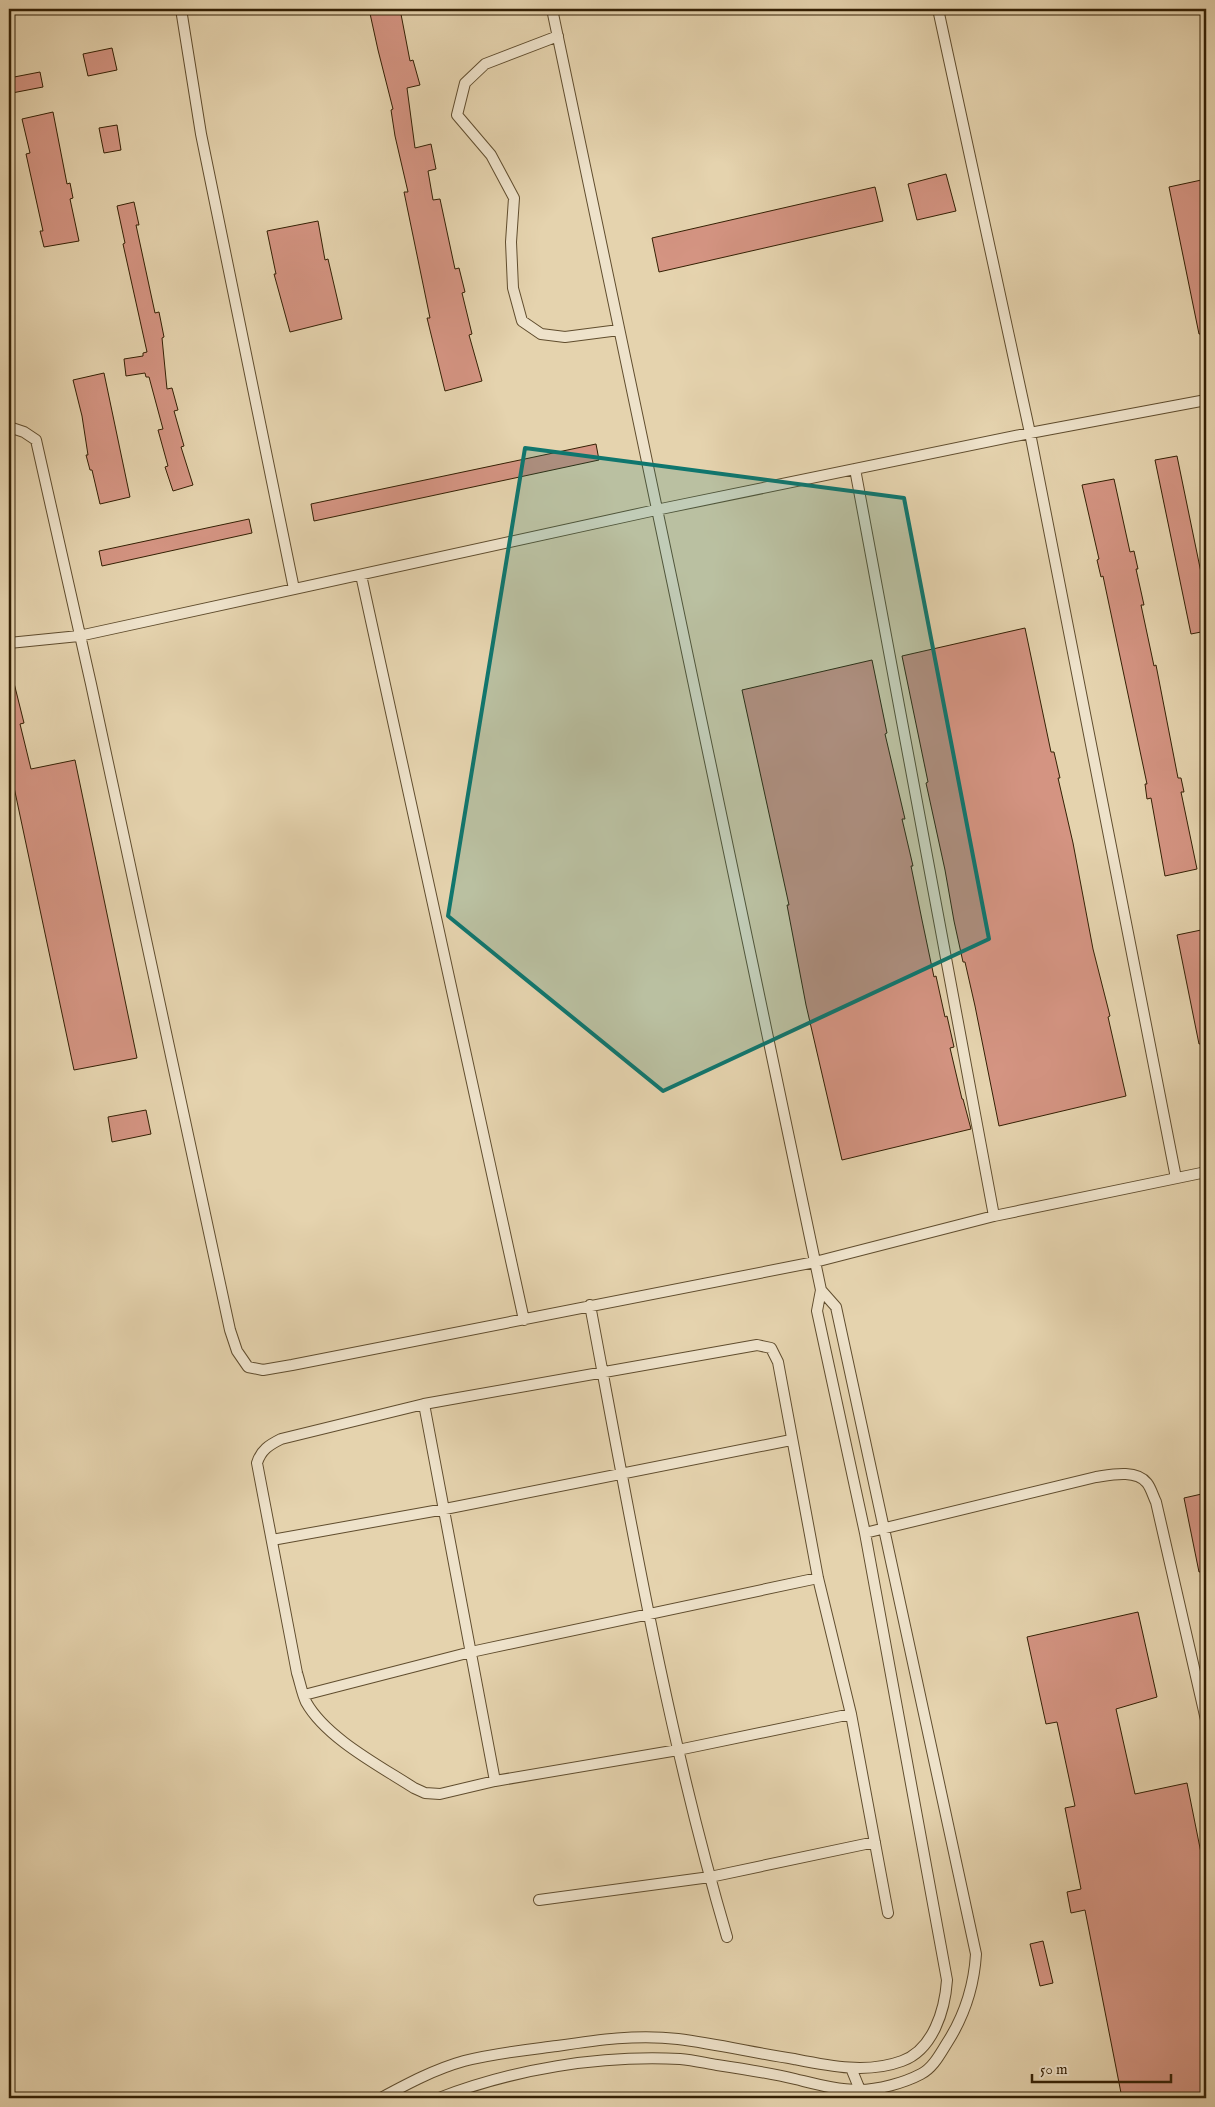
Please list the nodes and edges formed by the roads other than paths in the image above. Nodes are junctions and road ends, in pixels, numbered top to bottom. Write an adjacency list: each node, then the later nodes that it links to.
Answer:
1 (182, 9): 12 (lane)
2 (552, 9): 4 (lane)
3 (938, 9): 8 (lane)
4 (558, 36): 5 (lane); 5 (lane)
5 (619, 330): 10 (lane)
6 (1206, 400): 8 (lane)
7 (9, 427): 13 (lane)
8 (1030, 433): 9 (lane); 16 (lane)
9 (855, 470): 10 (lane); 17 (lane)
10 (656, 510): 11 (lane); 18 (lane)
11 (361, 575): 12 (lane); 21 (lane)
12 (294, 590): 13 (lane)
13 (79, 636): 14 (lane); 21 (lane)
14 (9, 643)
15 (1206, 1172): 16 (lane)
16 (1176, 1178): 17 (lane)
17 (994, 1216): 18 (lane)
18 (815, 1262): 19 (lane); 20 (lane)
19 (821, 1290): 27 (lane); 28 (lane)
20 (590, 1306): 21 (lane); 22 (lane)
21 (524, 1320)
22 (602, 1371): 23 (lane); 24 (lane); 25 (lane)
23 (424, 1404): 26 (lane); 29 (lane)
24 (791, 1440): 25 (lane); 30 (lane)
25 (622, 1473): 26 (lane); 31 (lane)
26 (445, 1509): 29 (lane); 32 (lane)
27 (884, 1528): 28 (lane); 35 (lane); 44 (lane)
28 (865, 1533): 43 (lane)
29 (272, 1540): 33 (lane)
30 (818, 1578): 31 (lane); 34 (lane)
31 (648, 1613): 32 (lane); 36 (lane)
32 (471, 1652): 33 (lane); 37 (lane)
33 (304, 1695): 37 (lane)
34 (851, 1714): 36 (lane); 38 (lane)
35 (1206, 1720)
36 (678, 1750): 37 (lane); 39 (lane)
37 (495, 1781)
38 (875, 1842): 39 (lane); 41 (lane)
39 (710, 1877): 40 (lane); 42 (lane)
40 (539, 1900)
41 (888, 1912)
42 (728, 1937)
43 (851, 2068): 44 (lane); 45 (lane)
44 (863, 2094): 46 (lane)
45 (381, 2098)
46 (439, 2098)

